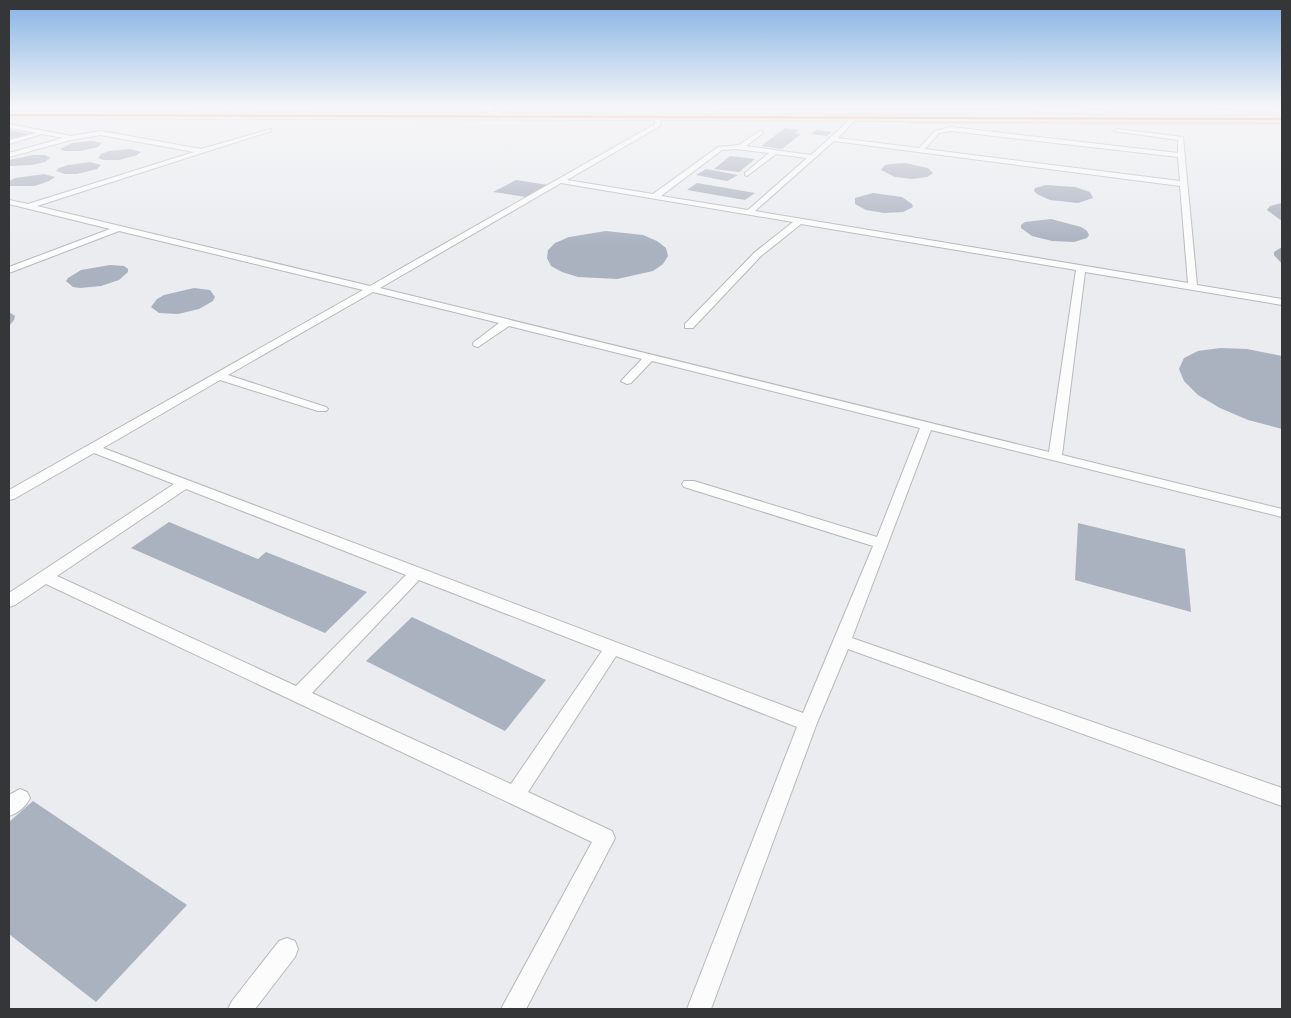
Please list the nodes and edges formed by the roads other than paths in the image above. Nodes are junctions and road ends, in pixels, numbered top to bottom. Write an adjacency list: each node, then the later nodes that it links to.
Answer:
1 (775, 152): 11 (lane)
2 (196, 153): 16 (lane)
3 (610, 153): 12 (lane)
4 (713, 153): 14 (lane)
5 (779, 153): 10 (lane)
6 (817, 153): 10 (lane)
7 (940, 153): 13 (lane)
8 (1159, 153): 9 (lane)
9 (1181, 155): 13 (lane)
10 (812, 157): 17 (lane)
11 (747, 174)
12 (561, 181): 14 (lane); 23 (lane)
13 (1184, 184): 22 (lane)
14 (654, 197): 17 (lane)
15 (9, 202): 16 (lane)
16 (30, 206): 19 (lane)
17 (749, 213): 18 (lane)
18 (800, 221): 20 (lane); 26 (lane)
19 (120, 228): 21 (lane); 23 (lane)
20 (1081, 268): 22 (lane); 34 (lane)
21 (9, 270)
22 (1193, 287): 24 (lane)
23 (372, 288): 25 (lane); 29 (lane)
24 (1282, 302)
25 (507, 322): 27 (lane); 28 (lane)
26 (689, 326)
27 (478, 344)
28 (650, 357): 30 (lane); 32 (lane)
29 (219, 376): 31 (lane); 33 (lane)
30 (627, 381)
31 (322, 409)
32 (927, 426): 34 (lane); 39 (lane)
33 (92, 448): 35 (lane); 37 (lane)
34 (1055, 456): 38 (lane)
35 (184, 484): 40 (lane); 41 (lane)
36 (689, 484): 39 (lane)
37 (9, 496)
38 (1282, 513)
39 (881, 543): 43 (lane)
40 (417, 573): 44 (lane); 45 (lane)
41 (45, 577): 42 (lane); 45 (lane)
42 (9, 601)
43 (843, 641): 46 (lane); 48 (lane)
44 (613, 648): 46 (lane); 47 (lane)
45 (299, 695): 47 (lane)
46 (808, 723): 52 (lane)
47 (514, 796): 51 (lane)
48 (1282, 797)
49 (287, 949): 50 (lane)
50 (240, 1009)
51 (513, 1009)
52 (699, 1009)

